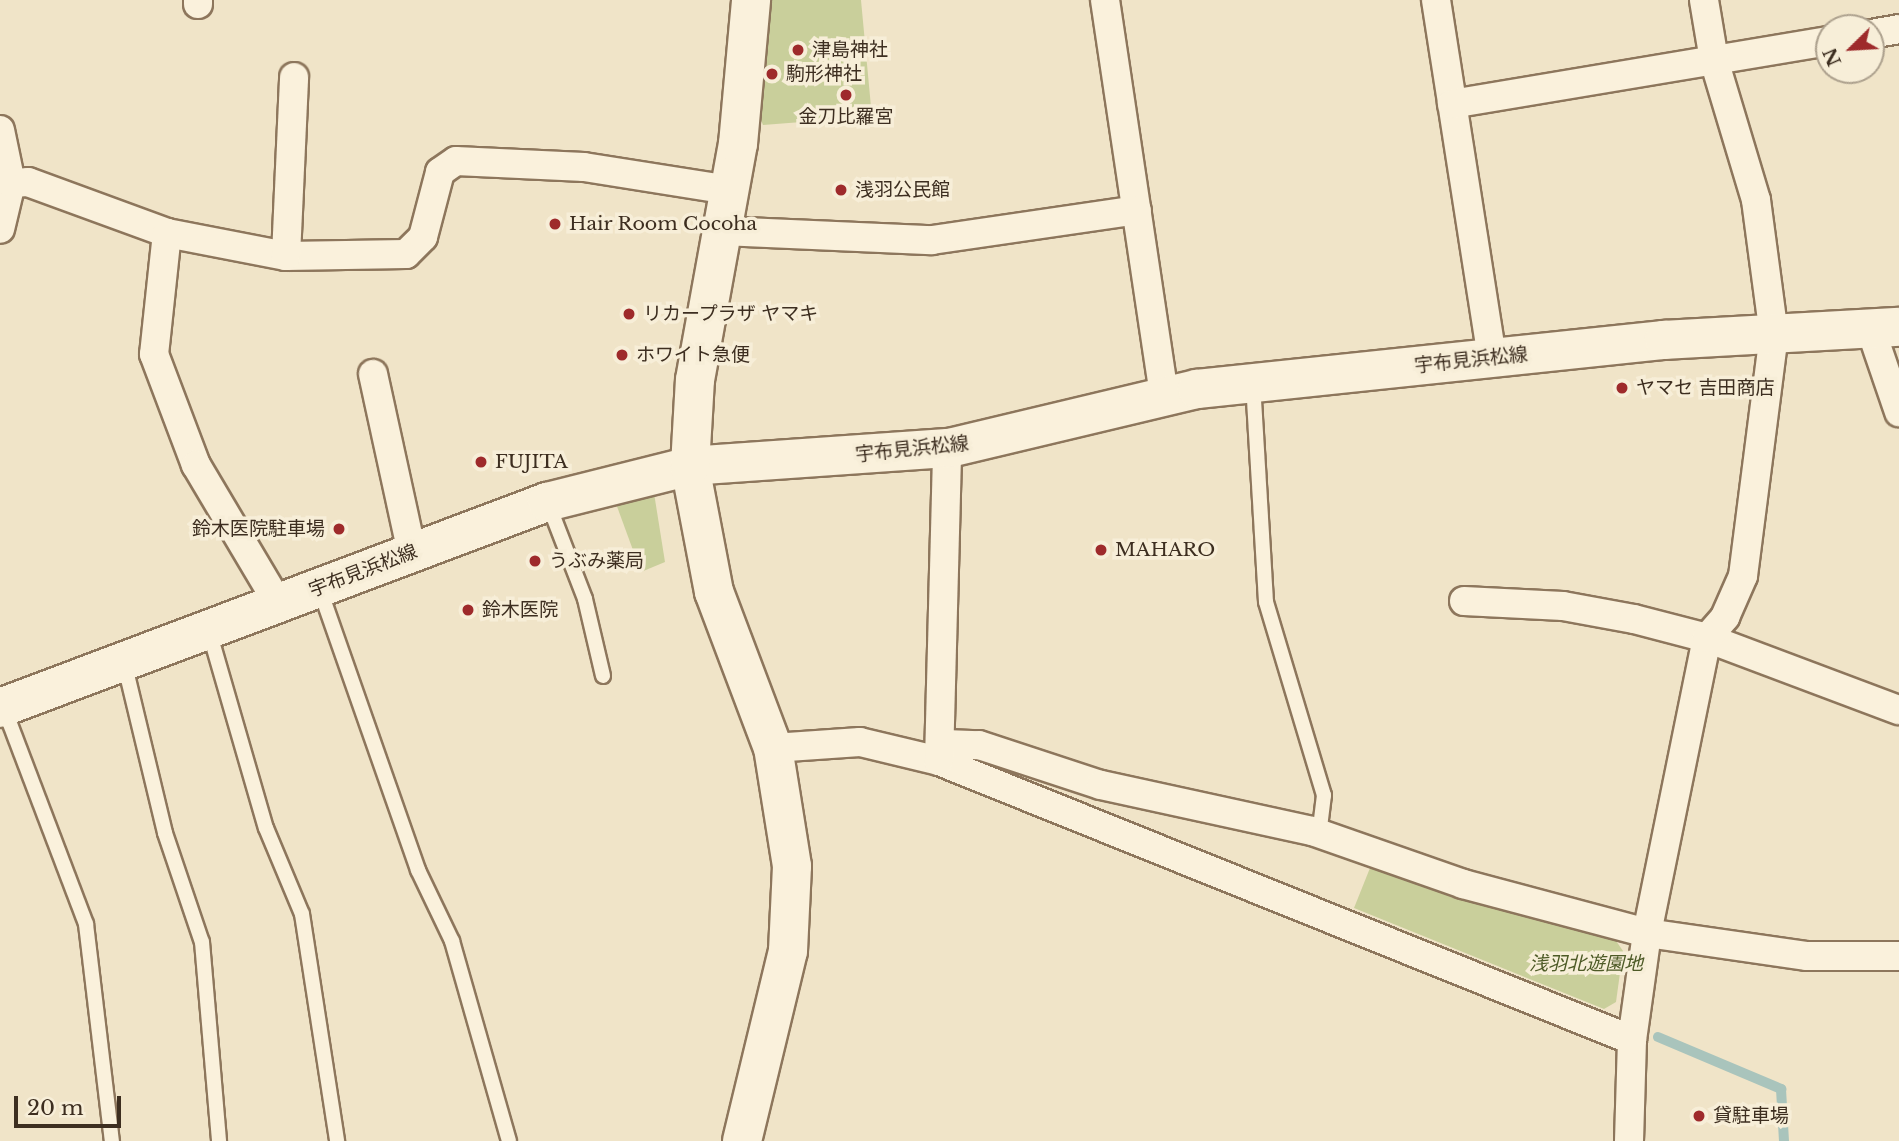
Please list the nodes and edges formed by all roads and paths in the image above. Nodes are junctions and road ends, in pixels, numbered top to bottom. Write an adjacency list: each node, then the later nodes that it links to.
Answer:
1 (751, 0): 11 (main road)
2 (1105, 0): 12 (street)
3 (1436, 0): 8 (street)
4 (1704, 0): 6 (street)
5 (1815, 43): 6 (street)
6 (1714, 60): 8 (street); 18 (street)
7 (294, 77): 16 (street)
8 (1452, 104): 19 (street)
9 (0, 131): 10 (street)
10 (11, 183): 13 (street); 15 (street)
11 (730, 190): 14 (main road); 16 (street)
12 (1137, 210): 14 (street); 22 (street)
13 (0, 229)
14 (722, 231): 25 (main road)
15 (167, 233): 16 (street); 30 (street)
16 (286, 256)
17 (1885, 328): 18 (main road, 宇布見浜松線); 23 (street)
18 (1774, 335): 19 (main road, 宇布見浜松線); 32 (street)
19 (1492, 358): 21 (main road, 宇布見浜松線)
20 (373, 374): 27 (street)
21 (1253, 383): 22 (main road, 宇布見浜松線); 39 (lane)
22 (1164, 393): 24 (main road, 宇布見浜松線)
23 (1899, 412)
24 (947, 448): 25 (main road, 宇布見浜松線); 38 (street)
25 (690, 466): 26 (main road, 宇布見浜松線); 37 (main road)
26 (547, 502): 27 (main road, 宇布見浜松線); 34 (lane)
27 (412, 553): 28 (main road, 宇布見浜松線)
28 (319, 588): 30 (main road, 宇布見浜松線); 46 (lane)
29 (1464, 601): 32 (street)
30 (278, 603): 31 (main road, 宇布見浜松線)
31 (208, 629): 33 (main road, 宇布見浜松線); 45 (lane)
32 (1707, 638): 36 (street); 40 (street)
33 (124, 661): 35 (main road, 宇布見浜松線); 44 (lane)
34 (603, 676)
35 (2, 707): 43 (lane)
36 (1899, 710)
37 (773, 748): 38 (street); 47 (main road)
38 (942, 753): 39 (street); 42 (street)
39 (1319, 833): 40 (street)
40 (1647, 933): 41 (street); 42 (street)
41 (1899, 956)
42 (1632, 1040): 48 (street)
43 (112, 1141)
44 (219, 1141)
45 (337, 1141)
46 (509, 1141)
47 (743, 1141)
48 (1629, 1141)

